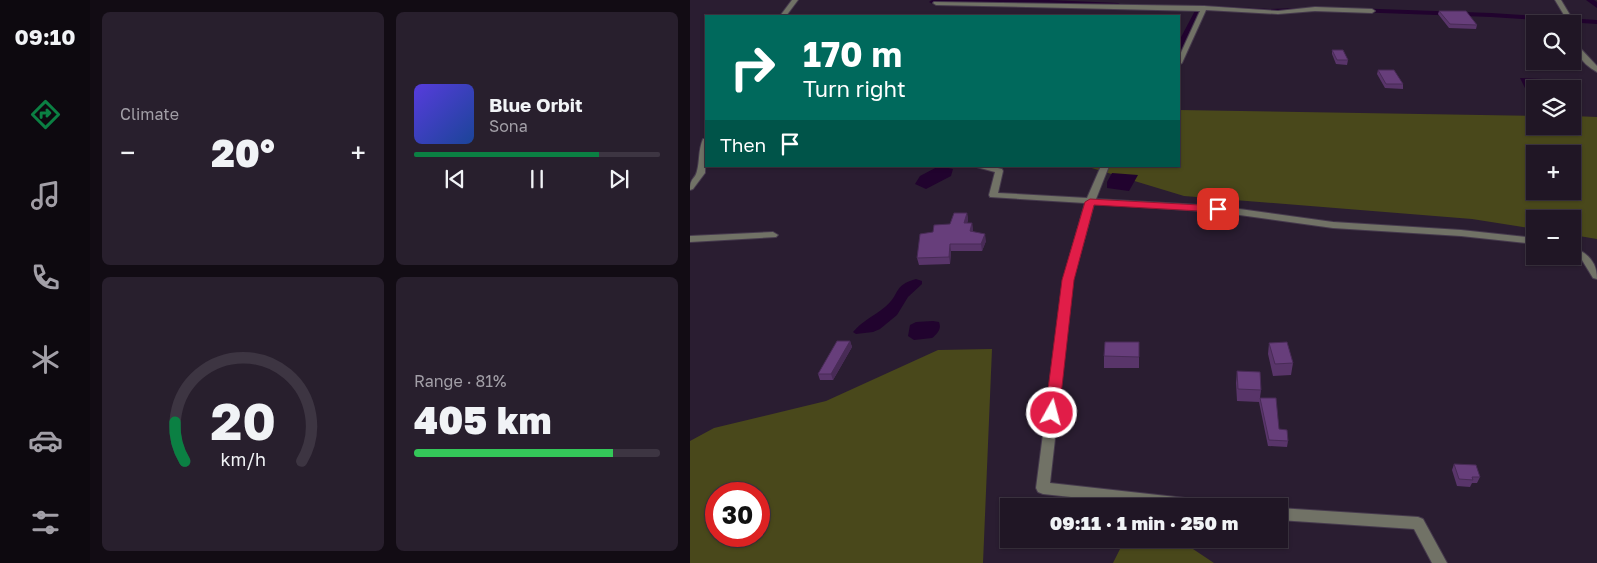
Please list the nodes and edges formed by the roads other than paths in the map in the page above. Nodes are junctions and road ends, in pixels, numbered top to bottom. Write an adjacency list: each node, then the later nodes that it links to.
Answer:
1 (794, 0): 6 (street)
2 (1558, 0): 7 (street)
3 (936, 3): 4 (street)
4 (1203, 9): 5 (street); 9 (street)
5 (1372, 10)
6 (783, 15)
7 (1567, 15)
8 (1581, 53): 10 (street)
9 (1180, 61)
10 (1597, 70)
11 (705, 145): 14 (street)
12 (981, 167): 15 (street)
13 (1105, 167): 15 (street)
14 (690, 187)
15 (1090, 202): 18 (street); 21 (street)
16 (773, 235): 17 (street)
17 (690, 238)
18 (1526, 240)
19 (1581, 255): 20 (street)
20 (1597, 276)
21 (1132, 498)
22 (1288, 515): 23 (street)
23 (1440, 563)

